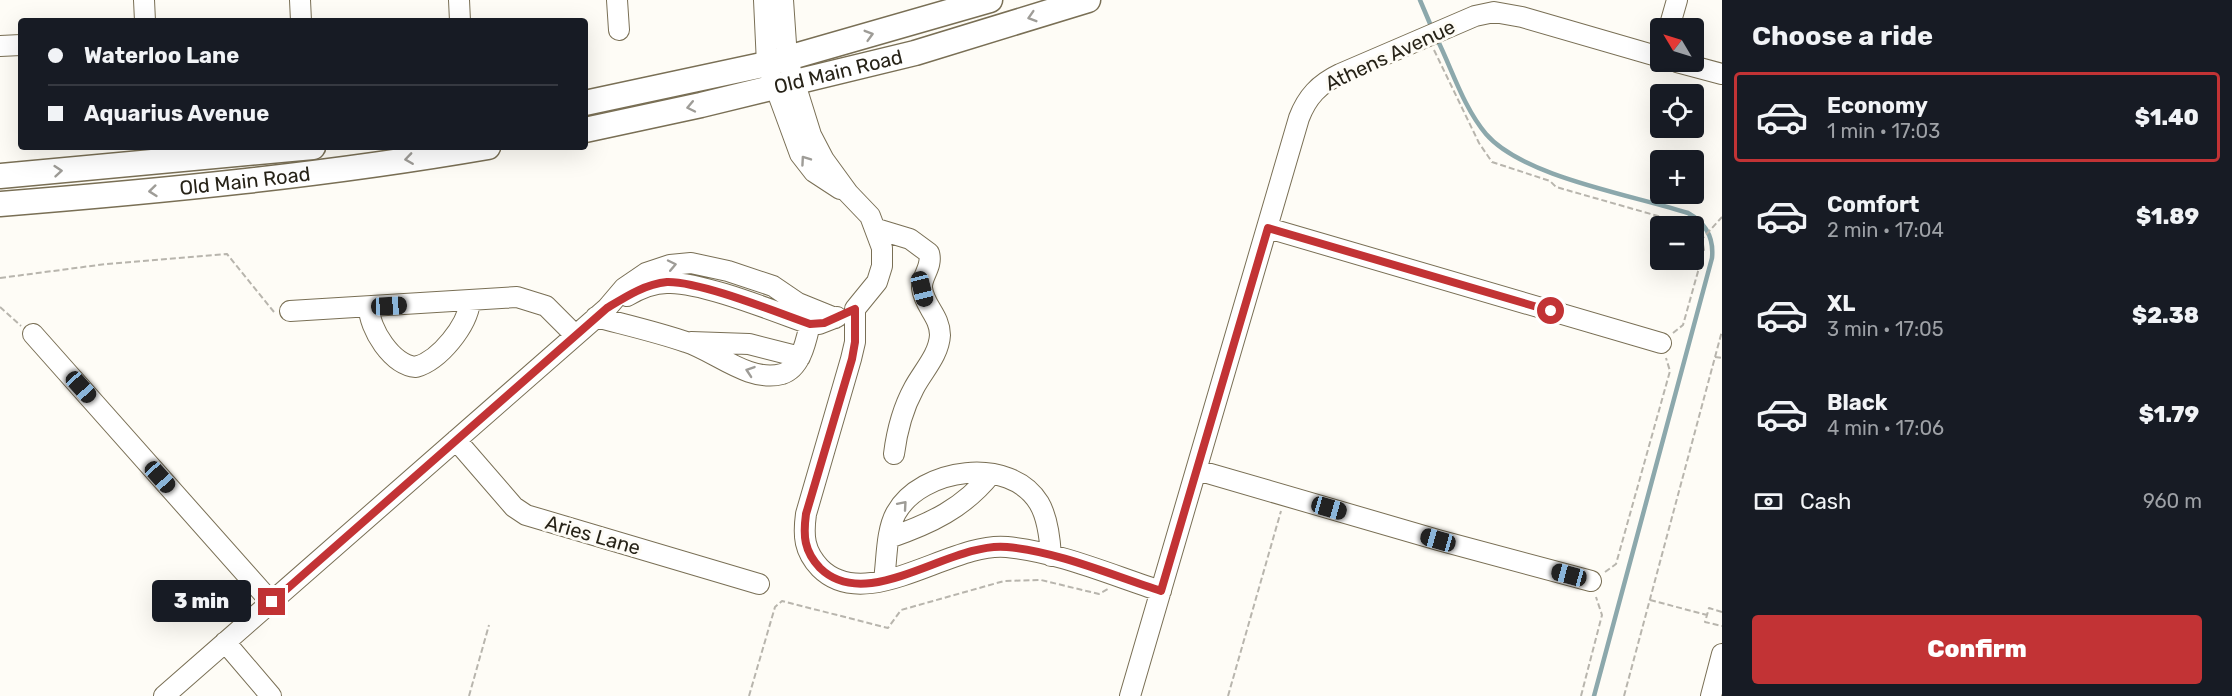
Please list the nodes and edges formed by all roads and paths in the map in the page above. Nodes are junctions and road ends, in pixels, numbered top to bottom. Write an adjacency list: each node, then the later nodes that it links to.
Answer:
1 (144, 0): 10 (street)
2 (300, 0): 11 (street)
3 (459, 0): 12 (street)
4 (617, 0): 14 (street)
5 (764, 0): 19 (street)
6 (783, 0): 19 (street)
7 (990, 0): 19 (main road, Old Main Road, one-way to 7)
8 (1088, 0): 22 (main road, Old Main Road, one-way to 22)
9 (1677, 0): 13 (street)
10 (145, 18)
11 (302, 18)
12 (460, 18)
13 (1672, 18)
14 (619, 30)
15 (1427, 36): 18 (street, Athens Avenue); 29 (path); 31 (street, Athens Avenue)
16 (18, 45): 17 (street)
17 (0, 46)
18 (1650, 54)
19 (777, 61): 22 (street); 23 (main road, Old Main Road)
20 (1704, 69): 21 (street)
21 (1722, 74)
22 (785, 85): 24 (main road, Old Main Road, one-way to 24); 32 (street)
23 (588, 102)
24 (588, 129)
25 (281, 150): 27 (main road, Old Main Road, one-way to 25)
26 (468, 150): 28 (main road, Old Main Road, one-way to 28)
27 (0, 176)
28 (0, 204)
29 (1658, 216)
30 (1722, 217): 33 (path)
31 (1268, 228): 48 (street); 54 (street, Athens Avenue)
32 (877, 229): 39 (street); 53 (street)
33 (1704, 236)
34 (1698, 270): 48 (path)
35 (0, 278): 40 (path)
36 (470, 302): 38 (street); 38 (street); 46 (street)
37 (0, 307): 45 (path)
38 (369, 307): 40 (street)
39 (855, 309): 42 (street); 60 (street)
40 (290, 311)
41 (602, 312): 42 (street, one-way to 42); 43 (street); 46 (street); 47 (street)
42 (835, 318): 43 (street)
43 (810, 324): 49 (street)
44 (1722, 331): 50 (path)
45 (33, 334): 65 (street)
46 (575, 335): 52 (street)
47 (688, 342): 49 (street); 49 (street, one-way to 47)
48 (1661, 343): 61 (path)
49 (800, 357)
50 (1715, 357): 51 (path); 64 (path)
51 (1722, 358)
52 (456, 440): 62 (street, Aries Lane); 65 (street)
53 (894, 454)
54 (1197, 470): 56 (street); 63 (street, Athens Avenue)
55 (991, 474): 57 (street); 57 (street, one-way to 55); 58 (street)
56 (1286, 496): 61 (street); 77 (path)
57 (889, 538): 60 (street)
58 (1051, 556): 59 (street); 60 (street)
59 (1119, 578): 63 (street); 75 (path)
60 (884, 580)
61 (1591, 581): 78 (path)
62 (759, 584)
63 (1161, 591): 76 (street, Athens Avenue)
64 (1650, 600): 67 (path); 79 (path)
65 (272, 602): 70 (street)
66 (1722, 612): 67 (path)
67 (1707, 615): 69 (path)
68 (489, 625): 74 (path)
69 (1722, 626)
70 (225, 642): 72 (street); 73 (street)
71 (1722, 654): 80 (street)
72 (164, 696)
73 (270, 696)
74 (469, 696)
75 (749, 696)
76 (1130, 696)
77 (1228, 696)
78 (1581, 696)
79 (1624, 696)
80 (1711, 696)

